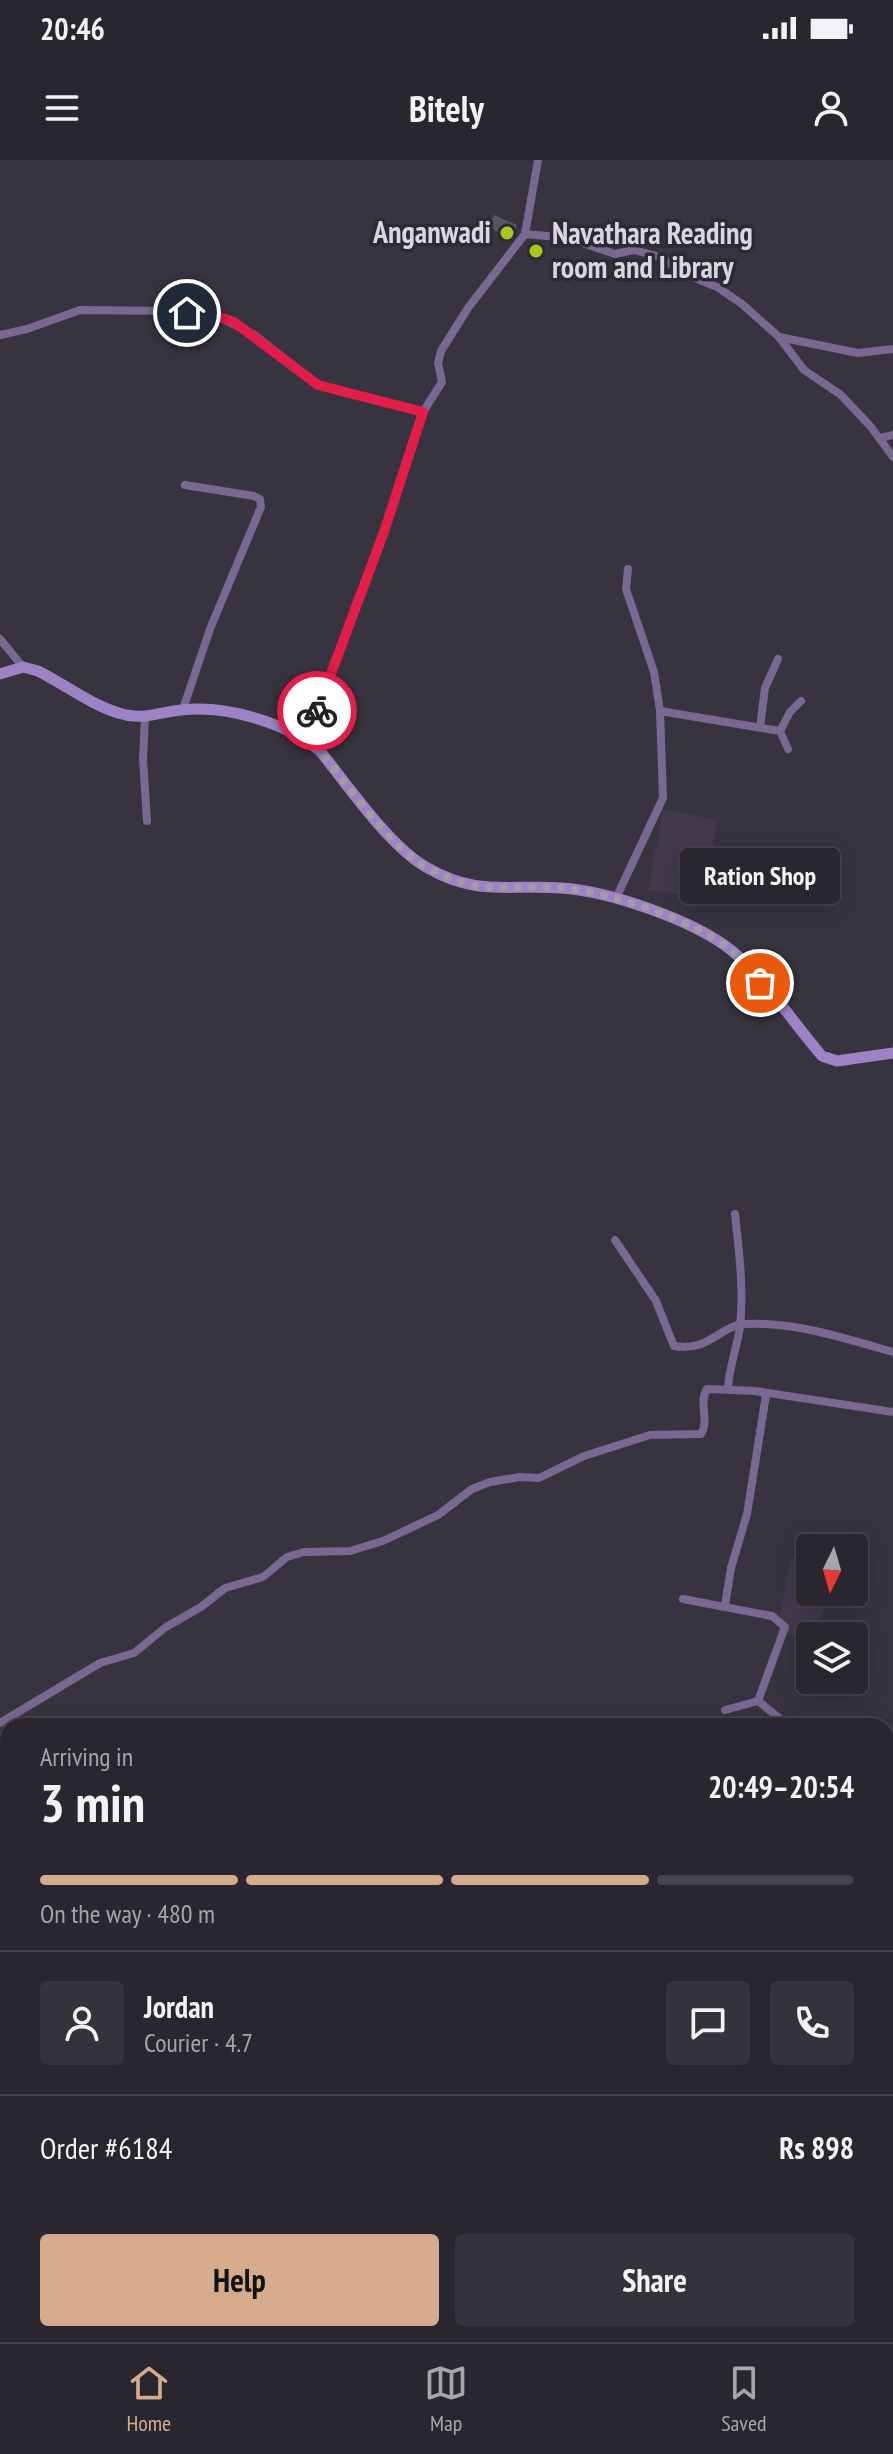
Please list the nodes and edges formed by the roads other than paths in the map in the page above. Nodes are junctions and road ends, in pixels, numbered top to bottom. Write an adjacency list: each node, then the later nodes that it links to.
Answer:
1 (538, 160): 2 (street)
2 (525, 234): 4 (street); 6 (street)
3 (0, 335): 6 (street)
4 (779, 337): 5 (street); 8 (street)
5 (893, 349)
6 (423, 412): 22 (street)
7 (893, 435): 8 (street)
8 (880, 438): 9 (street)
9 (893, 457)
10 (185, 485): 17 (street)
11 (628, 569): 18 (street)
12 (0, 639): 14 (street)
13 (778, 659): 20 (street)
14 (23, 667): 15 (main road); 19 (main road)
15 (0, 674)
16 (801, 701): 21 (street)
17 (183, 709): 19 (main road); 22 (main road)
18 (660, 711): 20 (street); 25 (street)
19 (145, 717): 24 (street)
20 (760, 727): 21 (street)
21 (780, 731): 23 (street)
22 (306, 739): 25 (main road)
23 (788, 749)
24 (147, 821)
25 (616, 898): 26 (main road)
26 (893, 1053)
27 (735, 1214): 29 (street)
28 (615, 1240): 29 (street)
29 (740, 1324): 30 (street); 31 (street)
30 (893, 1352)
31 (728, 1388): 32 (street); 38 (street)
32 (766, 1395): 33 (street); 35 (street)
33 (893, 1412)
34 (683, 1599): 35 (street)
35 (725, 1605): 36 (street)
36 (758, 1701): 37 (street); 39 (street)
37 (725, 1710)
38 (8, 1718)
39 (779, 1718)

